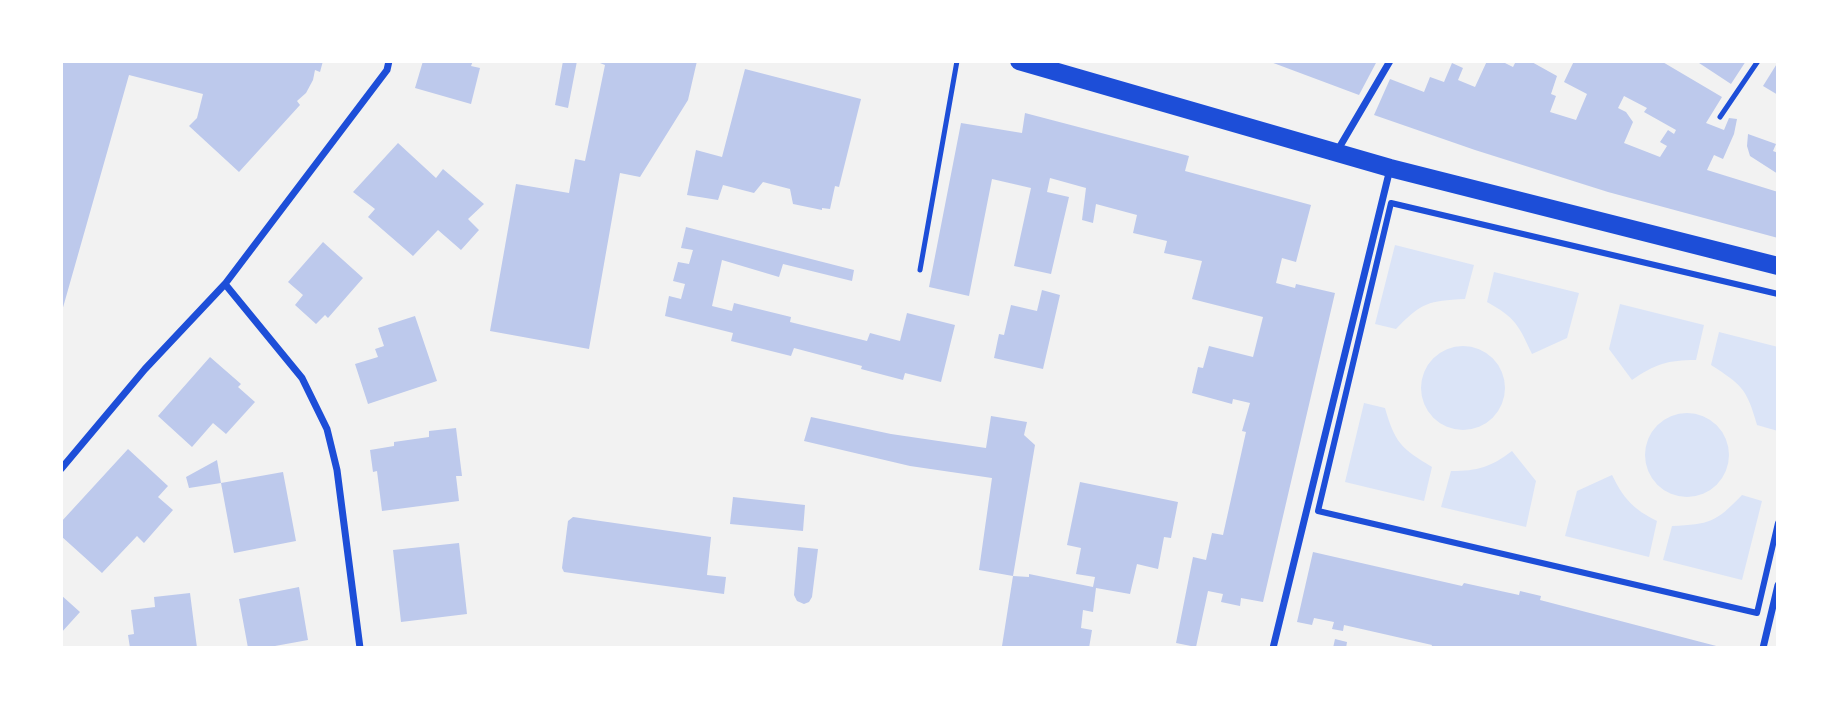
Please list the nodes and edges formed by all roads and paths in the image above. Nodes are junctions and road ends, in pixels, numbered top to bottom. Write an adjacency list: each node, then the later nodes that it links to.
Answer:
1 (389, 61): 11 (street)
2 (957, 61): 10 (lane)
3 (1019, 61): 7 (main road)
4 (1390, 61): 7 (street)
5 (1758, 61): 6 (lane)
6 (1720, 117)
7 (1336, 153): 8 (main road)
8 (1390, 168): 9 (main road); 17 (street)
9 (1778, 266)
10 (920, 270)
11 (225, 284): 13 (street); 16 (street)
12 (1778, 293): 14 (street)
13 (61, 468)
14 (1778, 523)
15 (1778, 585): 18 (street)
16 (360, 648)
17 (1273, 648)
18 (1763, 648)

